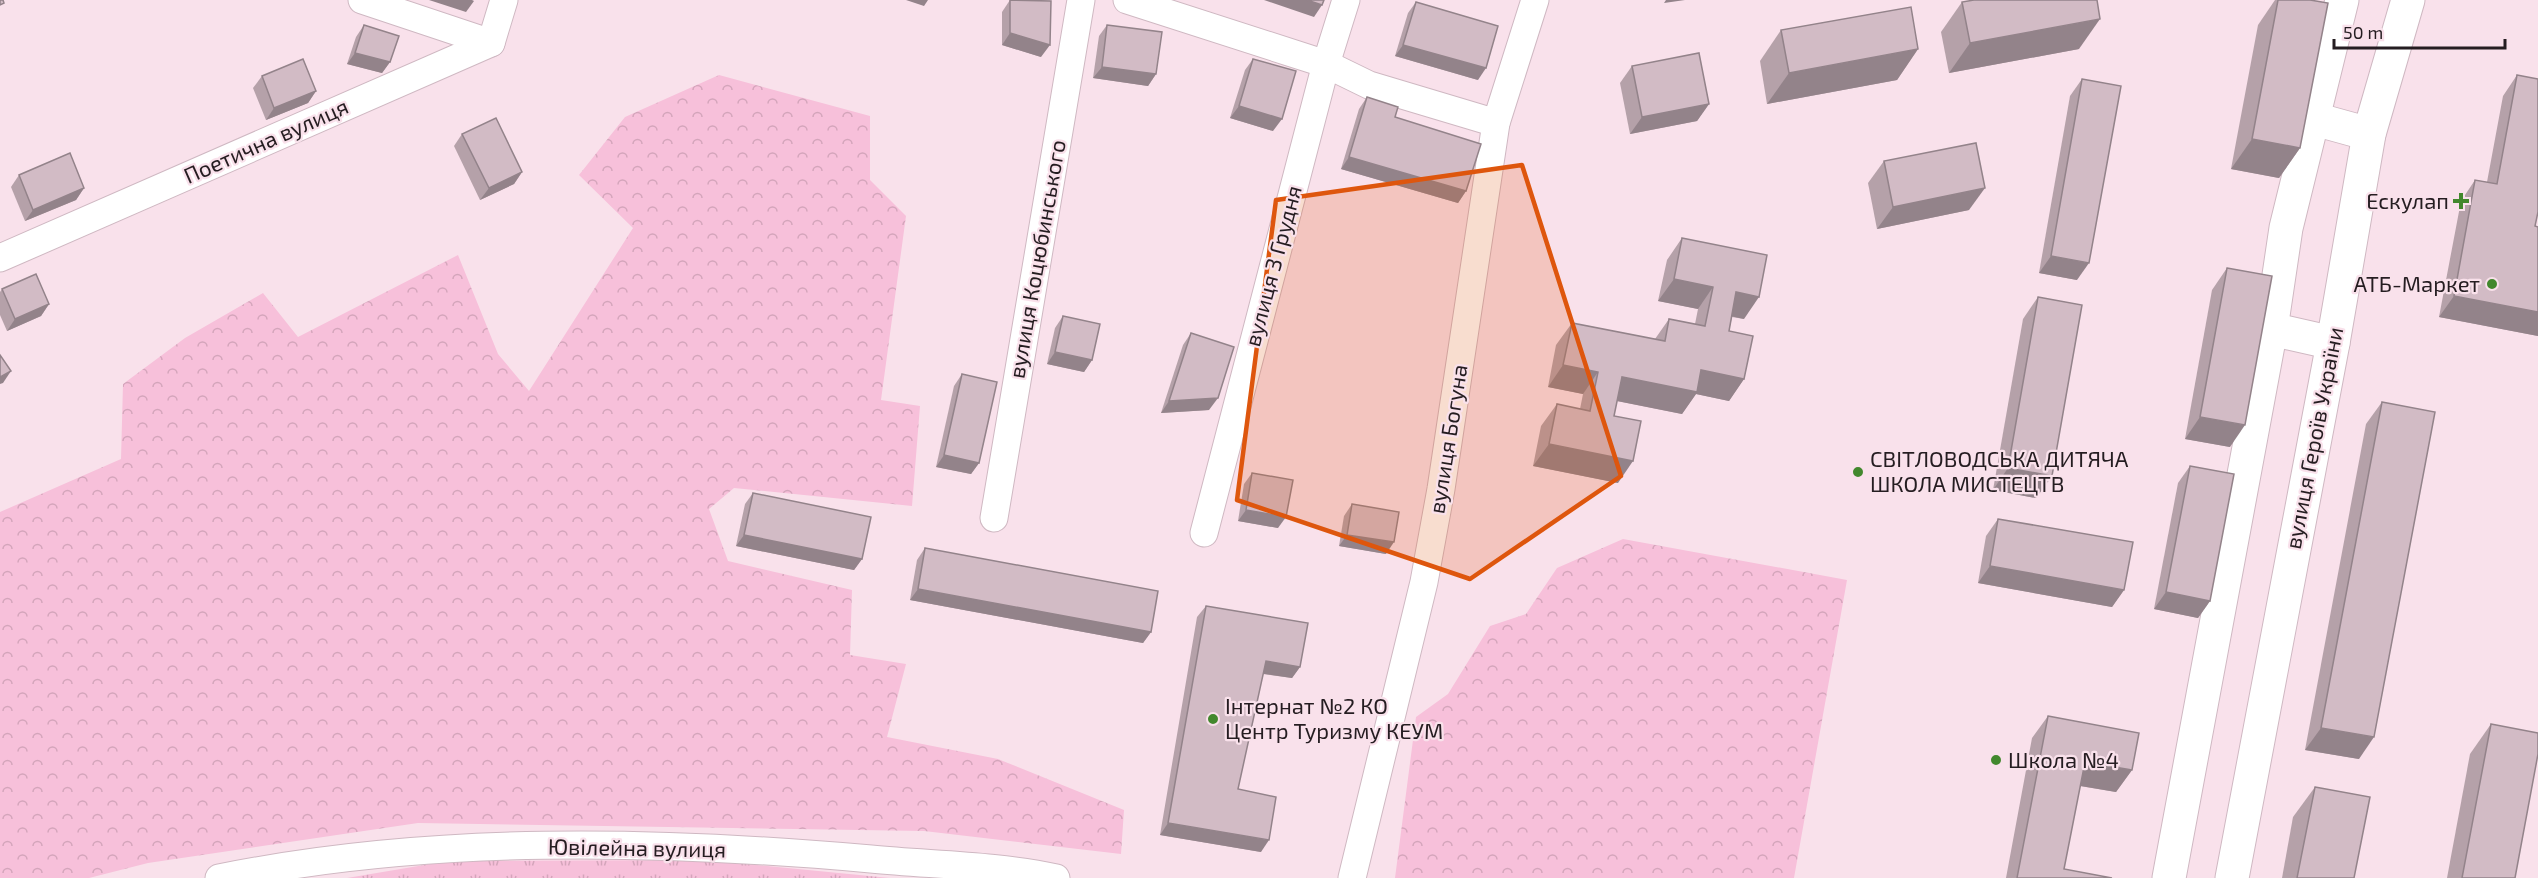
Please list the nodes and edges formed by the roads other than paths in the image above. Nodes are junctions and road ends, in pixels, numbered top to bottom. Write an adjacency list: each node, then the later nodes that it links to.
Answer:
1 (362, 0): 9 (street)
2 (504, 0): 9 (street)
3 (1081, 0): 17 (street, вулиця Коцюбинського)
4 (1127, 0): 10 (street)
5 (1346, 0): 10 (street, вулиця 3 Грудня)
6 (1535, 0): 12 (street, вулиця Богуна)
7 (2342, 0): 11 (main road)
8 (2408, 0): 13 (main road, вулиця Героїв України)
9 (491, 43): 14 (street, Поетична вулиця)
10 (1326, 64): 12 (street); 18 (street, вулиця 3 Грудня)
11 (2311, 118): 13 (main road); 15 (main road)
12 (1496, 123): 21 (street, вулиця Богуна)
13 (2369, 134): 16 (main road, вулиця Героїв України)
14 (0, 258)
15 (2271, 329): 16 (main road); 22 (main road)
16 (2333, 343): 23 (main road, вулиця Героїв України)
17 (994, 518)
18 (1204, 533)
19 (219, 878): 20 (street, Ювілейна вулиця)
20 (1056, 878)
21 (1352, 878)
22 (2169, 878)
23 (2232, 878)

